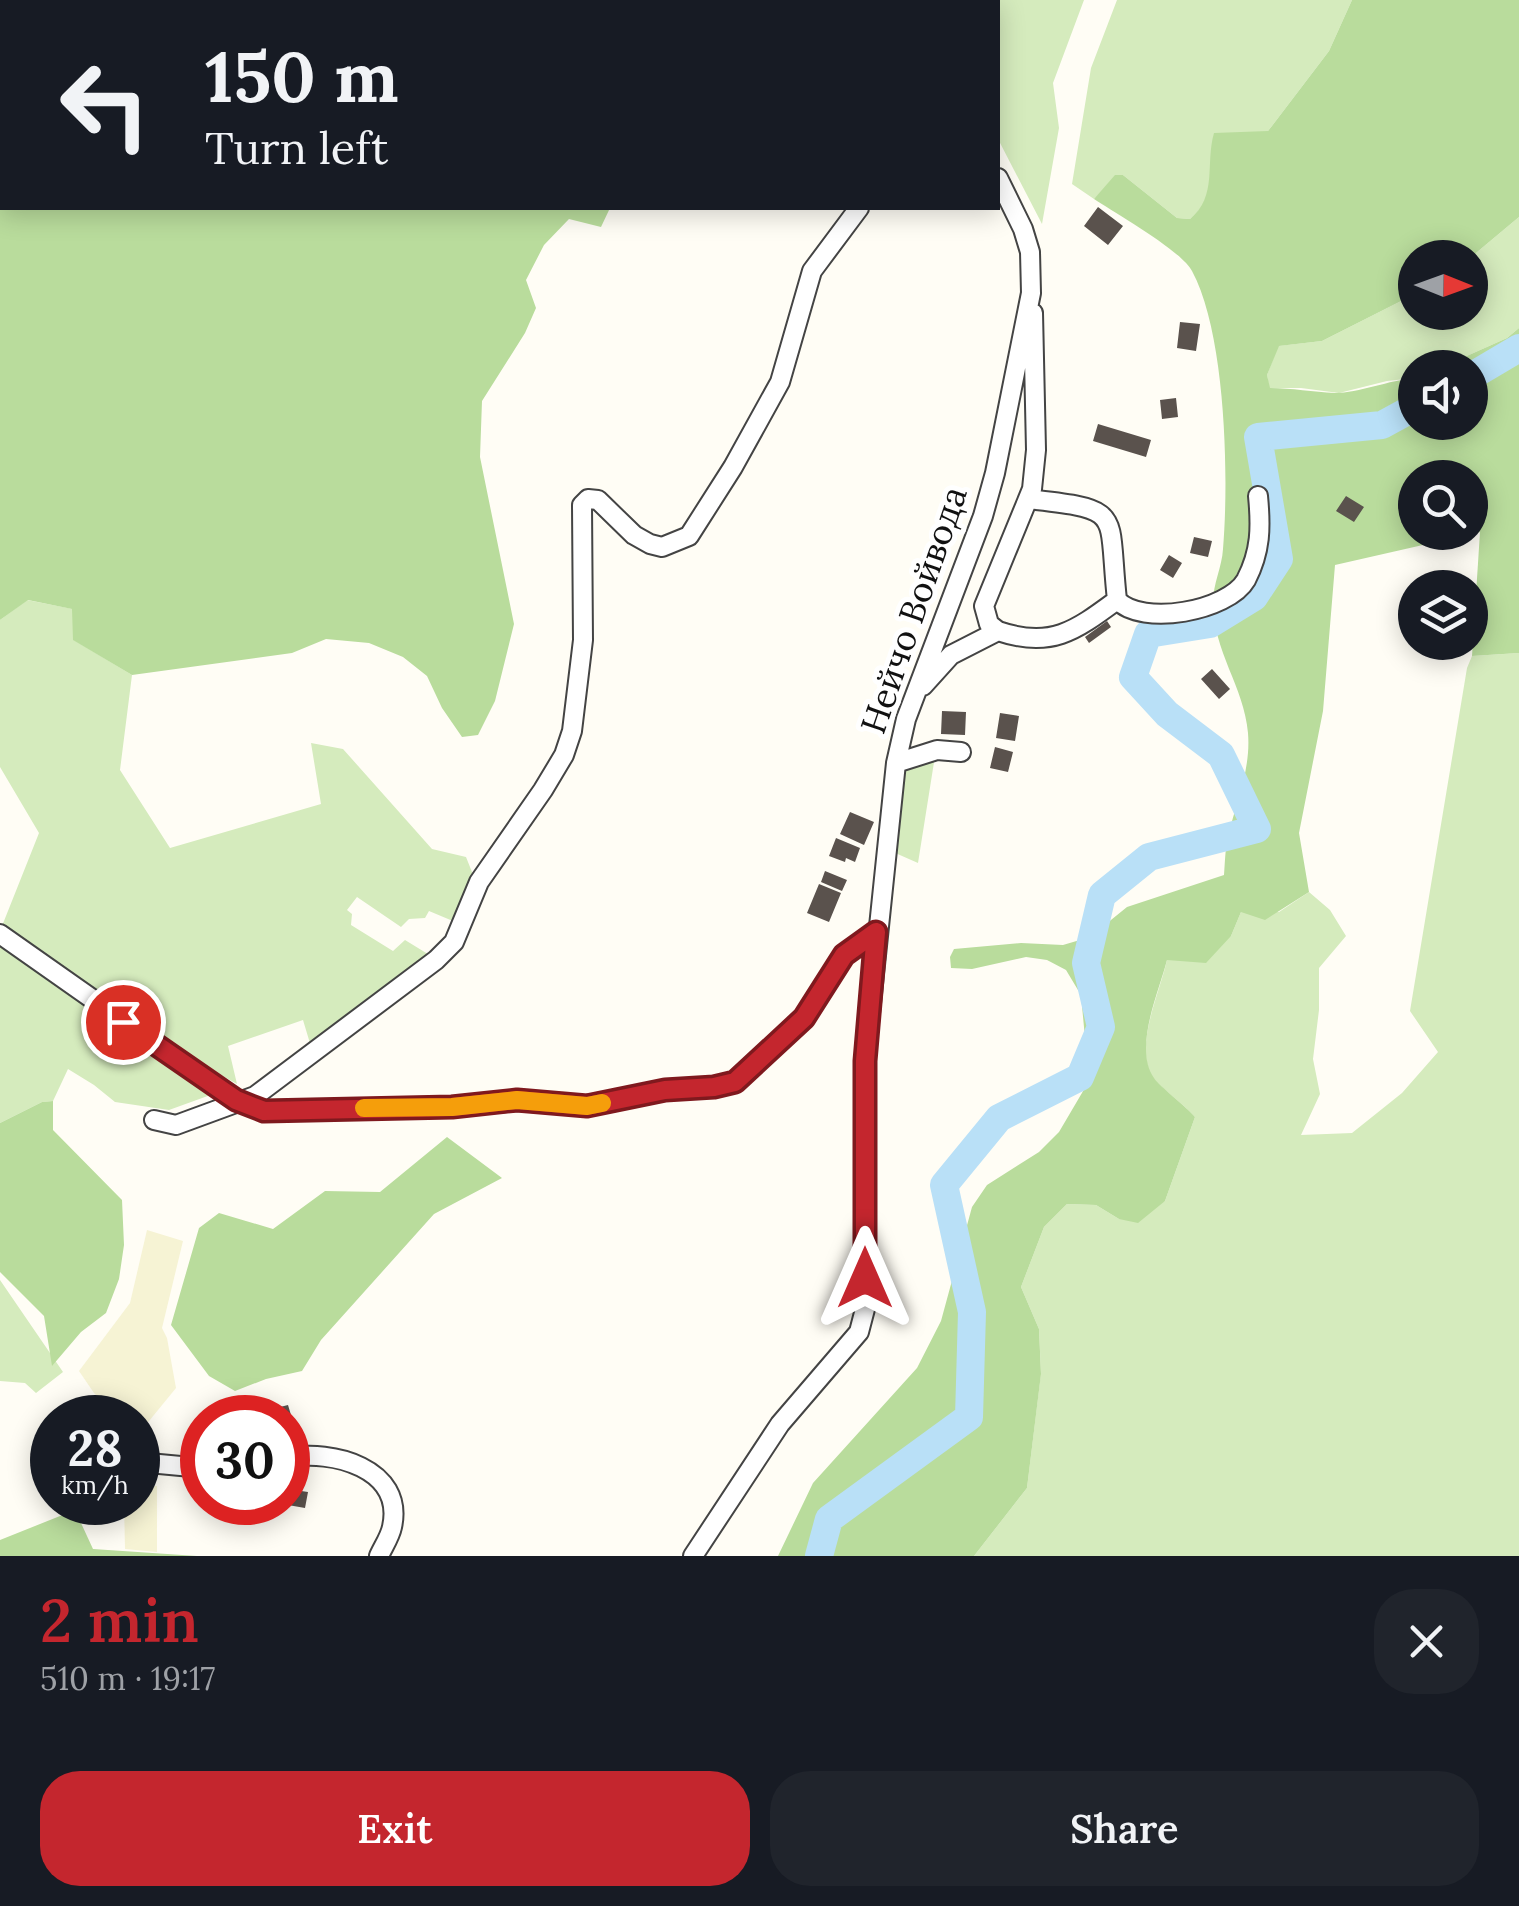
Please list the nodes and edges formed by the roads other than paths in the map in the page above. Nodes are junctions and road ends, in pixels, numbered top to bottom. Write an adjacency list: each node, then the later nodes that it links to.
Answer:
1 (1000, 187): 3 (street, Нейчо Войвода)
2 (858, 210): 13 (street)
3 (1030, 293): 5 (street); 8 (street, Нейчо Войвода)
4 (1258, 496): 6 (street)
5 (1028, 499): 6 (street); 7 (street)
6 (1117, 600): 7 (street)
7 (998, 632): 8 (street)
8 (916, 694): 10 (street, Нейчо Войвода)
9 (961, 752): 10 (street)
10 (896, 763): 11 (street, Нейчо Войвода)
11 (876, 932): 13 (street); 17 (street, Нейчо Войвода)
12 (0, 934): 13 (street)
13 (236, 1100): 14 (street)
14 (154, 1120)
15 (310, 1454): 16 (street)
16 (380, 1556)
17 (693, 1556)

